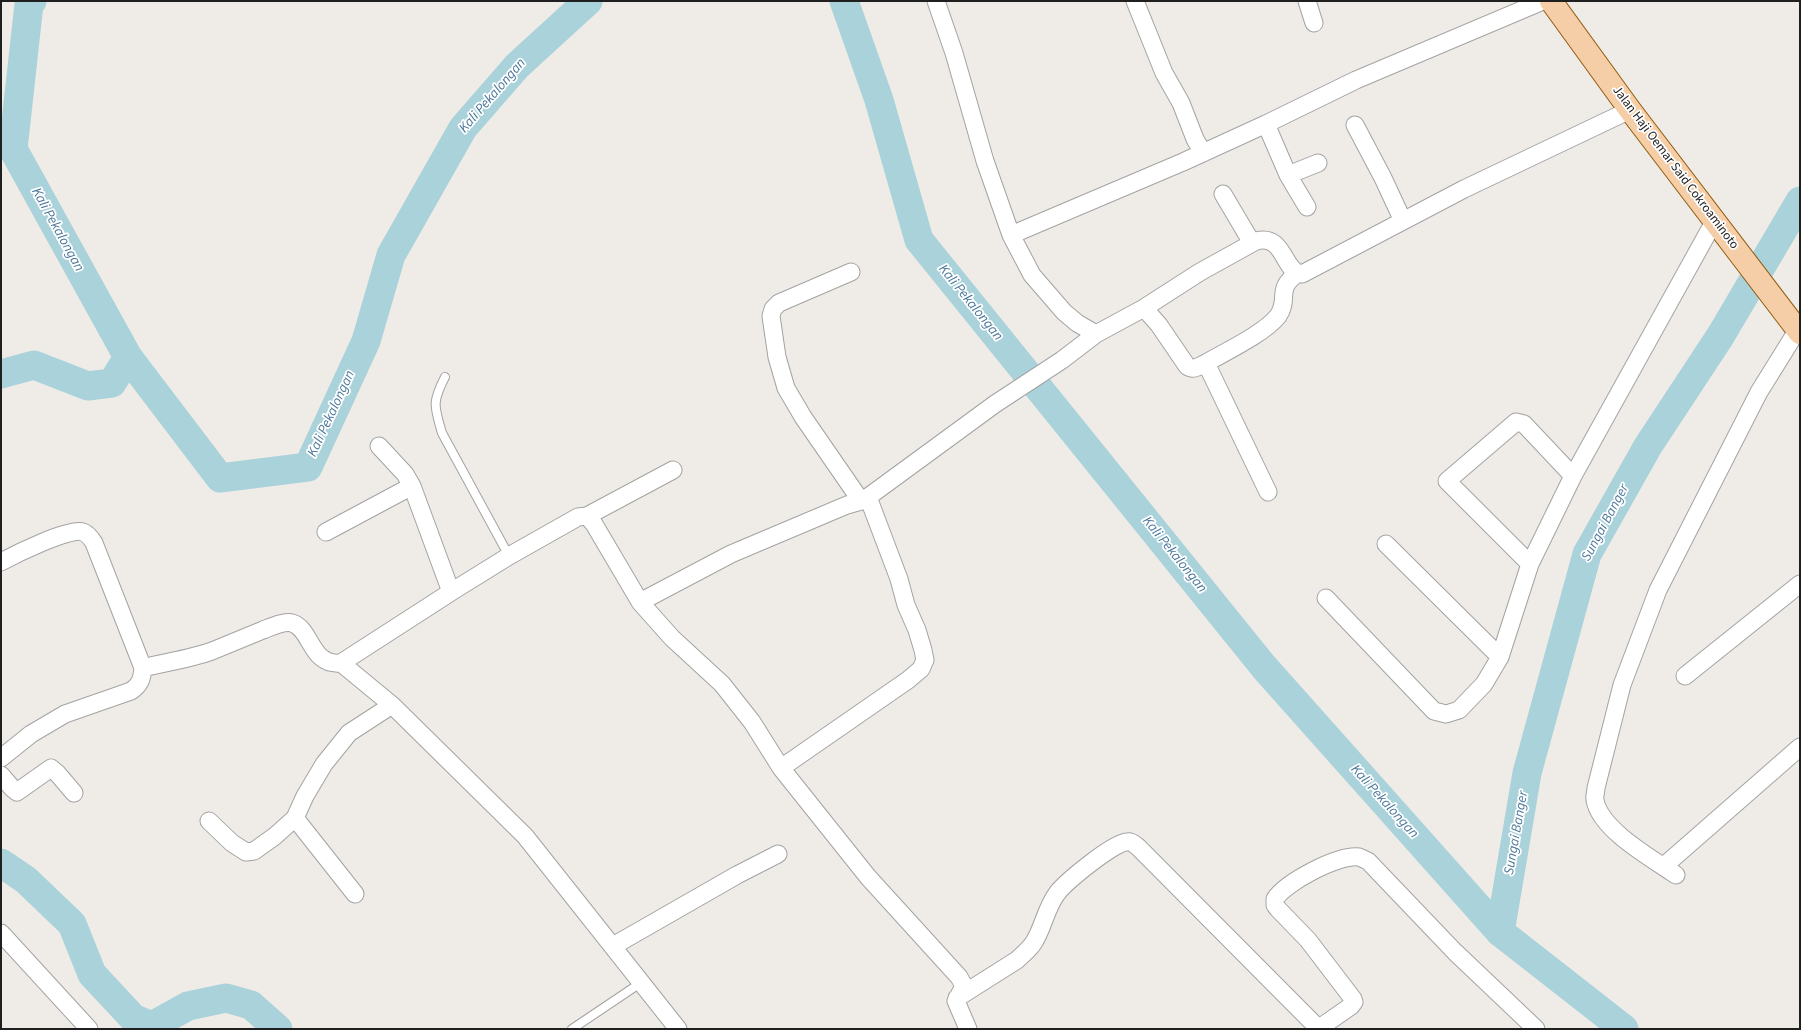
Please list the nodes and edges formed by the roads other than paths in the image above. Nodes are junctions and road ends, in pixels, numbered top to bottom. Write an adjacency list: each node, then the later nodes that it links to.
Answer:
1 (936, 1): 17 (street)
2 (1135, 1): 10 (street)
3 (1307, 1): 6 (street)
4 (1543, 1): 8 (street)
5 (1551, 1): 7 (main road, Jalan Haji Oemar Said Cokroaminoto)
6 (1314, 23)
7 (1630, 110): 15 (main road, Jalan Haji Oemar Said Cokroaminoto); 16 (street)
8 (1266, 124): 10 (street); 12 (street)
9 (1355, 125): 16 (street)
10 (1203, 153): 17 (street)
11 (1318, 163): 12 (street)
12 (1288, 175): 14 (street)
13 (1223, 194): 18 (street)
14 (1306, 207)
15 (1715, 220): 22 (main road, Jalan Haji Oemar Said Cokroaminoto); 28 (street)
16 (1403, 221): 20 (street)
17 (1011, 235): 23 (street)
18 (1252, 243): 20 (street); 21 (street)
19 (851, 272): 31 (street)
20 (1298, 274): 24 (street)
21 (1144, 308): 23 (street); 24 (street)
22 (1799, 330): 47 (street)
23 (1096, 334): 31 (street)
24 (1206, 363): 30 (street)
25 (445, 377): 35 (lane)
26 (379, 446): 29 (street)
27 (673, 470): 32 (street)
28 (1573, 476): 37 (street); 37 (street)
29 (412, 486): 33 (street); 39 (street)
30 (1268, 492)
31 (865, 499): 41 (street); 49 (street)
32 (587, 516): 35 (street); 41 (street)
33 (326, 532)
34 (1386, 544): 42 (street)
35 (509, 556): 39 (street)
36 (1, 562): 44 (street)
37 (1530, 564): 42 (street)
38 (1800, 584): 45 (street)
39 (451, 592): 43 (street)
40 (1326, 598): 42 (street)
41 (640, 602): 49 (street)
42 (1500, 657)
43 (341, 663): 44 (street); 46 (street)
44 (144, 668): 48 (street)
45 (1685, 676)
46 (392, 705): 52 (street); 57 (street)
47 (1800, 747)
48 (1, 758)
49 (781, 768): 59 (street)
50 (1, 775): 51 (street)
51 (74, 792)
52 (295, 818): 53 (street); 55 (street)
53 (209, 821)
54 (778, 854): 57 (street)
55 (355, 894)
56 (1, 933): 60 (street)
57 (613, 946): 58 (street)
58 (642, 982): 61 (lane); 62 (street)
59 (957, 998): 63 (street); 64 (street)
60 (89, 1029)
61 (572, 1029)
62 (678, 1029)
63 (968, 1029)
64 (1319, 1029): 65 (street)
65 (1536, 1029)

